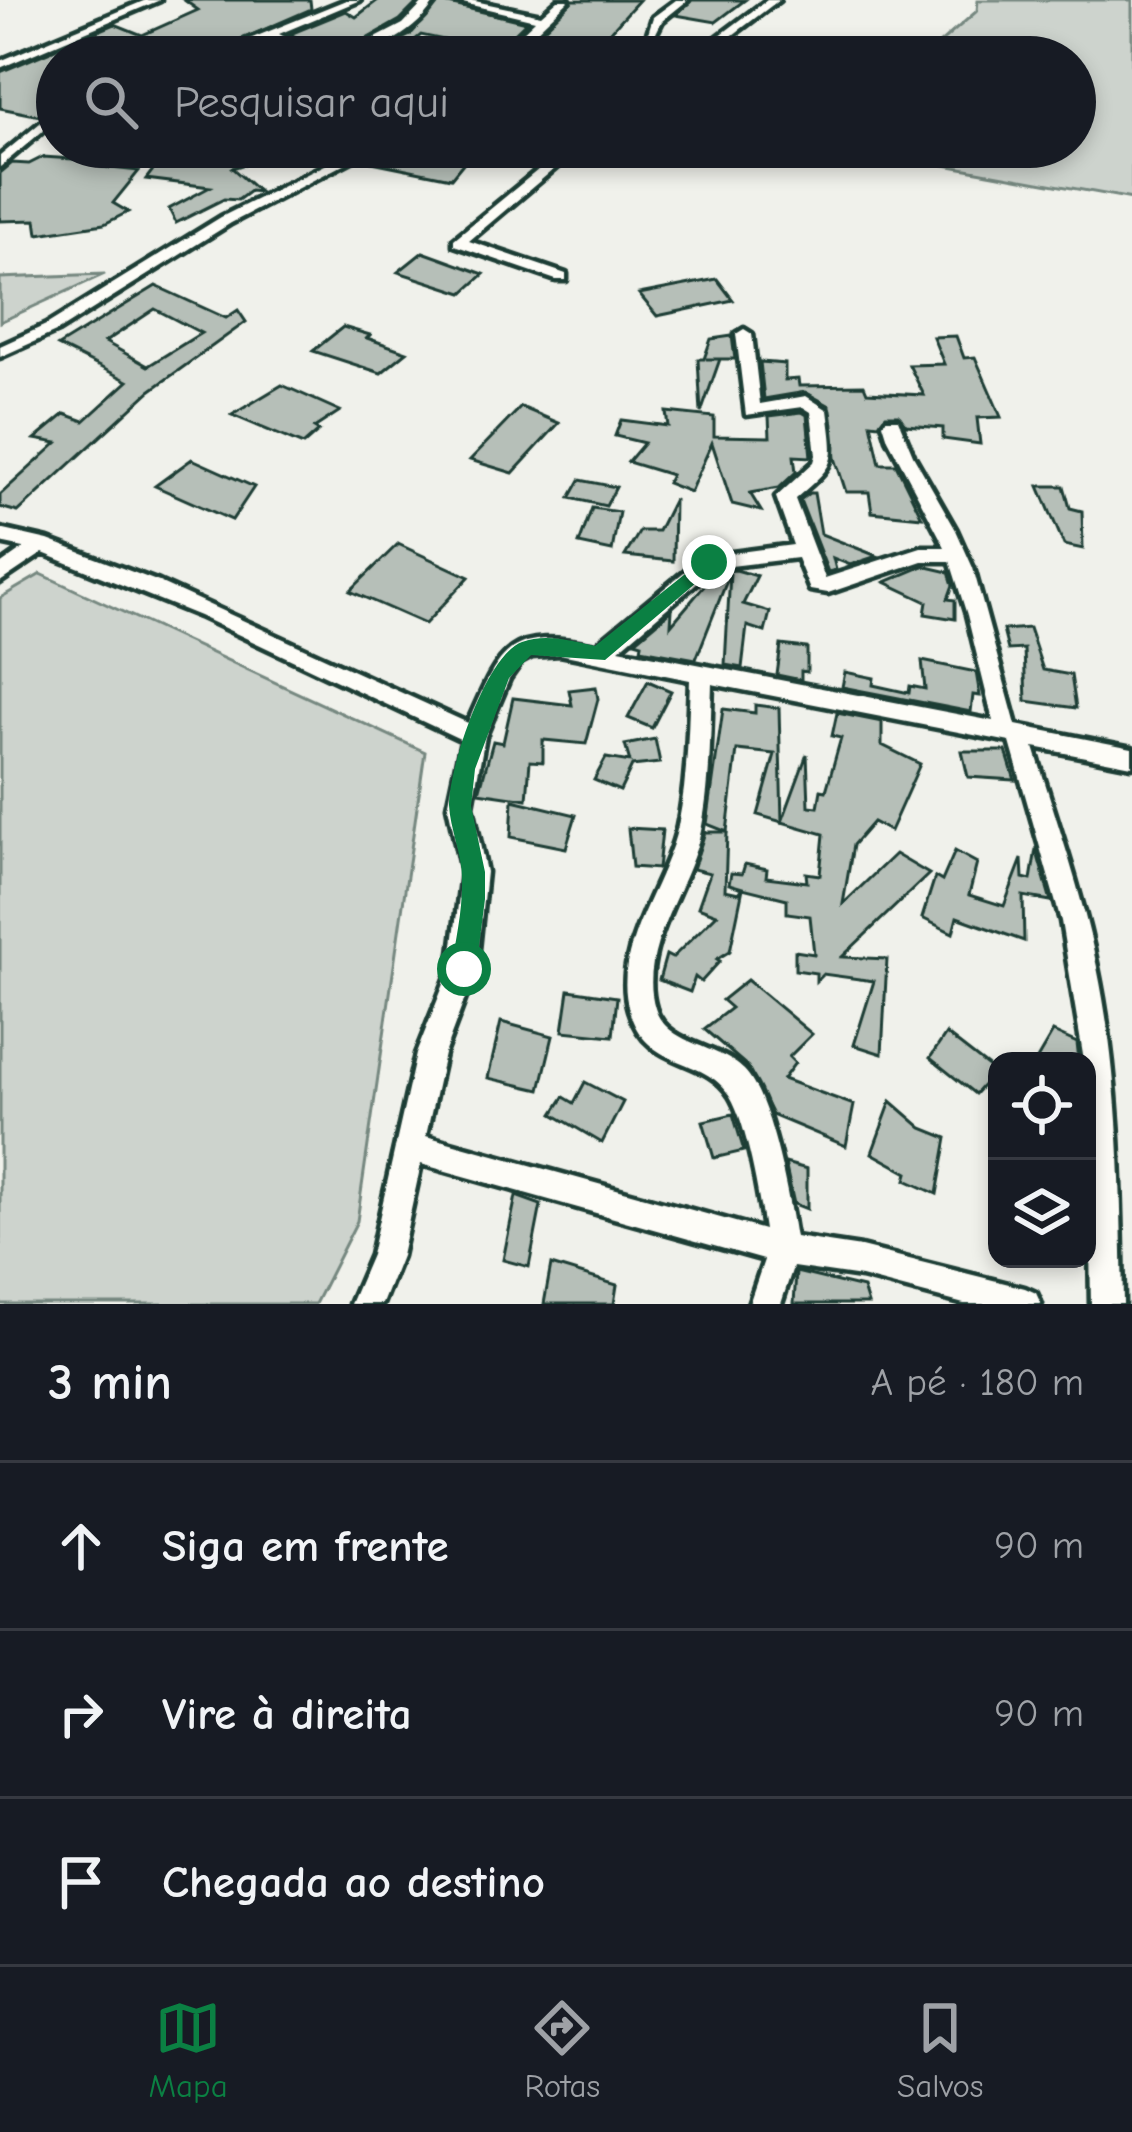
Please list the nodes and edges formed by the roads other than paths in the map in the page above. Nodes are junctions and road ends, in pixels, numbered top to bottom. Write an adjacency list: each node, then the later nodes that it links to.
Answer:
1 (155, 0): 11 (street)
2 (355, 0): 10 (street)
3 (431, 0): 12 (street)
4 (455, 0): 8 (street)
5 (564, 0): 8 (street)
6 (683, 0): 9 (street)
7 (774, 0): 14 (street)
8 (544, 19): 13 (street)
9 (652, 31)
10 (272, 35)
11 (63, 36)
12 (385, 36)
13 (525, 36)
14 (725, 36)
15 (15, 44): 16 (street)
16 (35, 47): 17 (street)
17 (0, 65)
18 (36, 131): 19 (street)
19 (0, 163)
20 (329, 168): 24 (street)
21 (549, 168): 22 (street)
22 (561, 277)
23 (743, 334): 28 (street)
24 (0, 352)
25 (892, 423): 29 (street)
26 (0, 536): 27 (street)
27 (41, 544): 30 (street); 34 (street)
28 (807, 550): 29 (street); 31 (street)
29 (957, 554): 33 (street)
30 (0, 575)
31 (598, 654): 32 (street); 34 (street)
32 (701, 676): 33 (street); 37 (street)
33 (1013, 735): 35 (street); 41 (street)
34 (474, 736): 36 (street)
35 (1132, 757)
36 (412, 1147): 37 (street); 38 (street)
37 (782, 1250): 39 (street); 40 (street)
38 (366, 1304)
39 (765, 1304)
40 (1025, 1304)
41 (1107, 1304)

